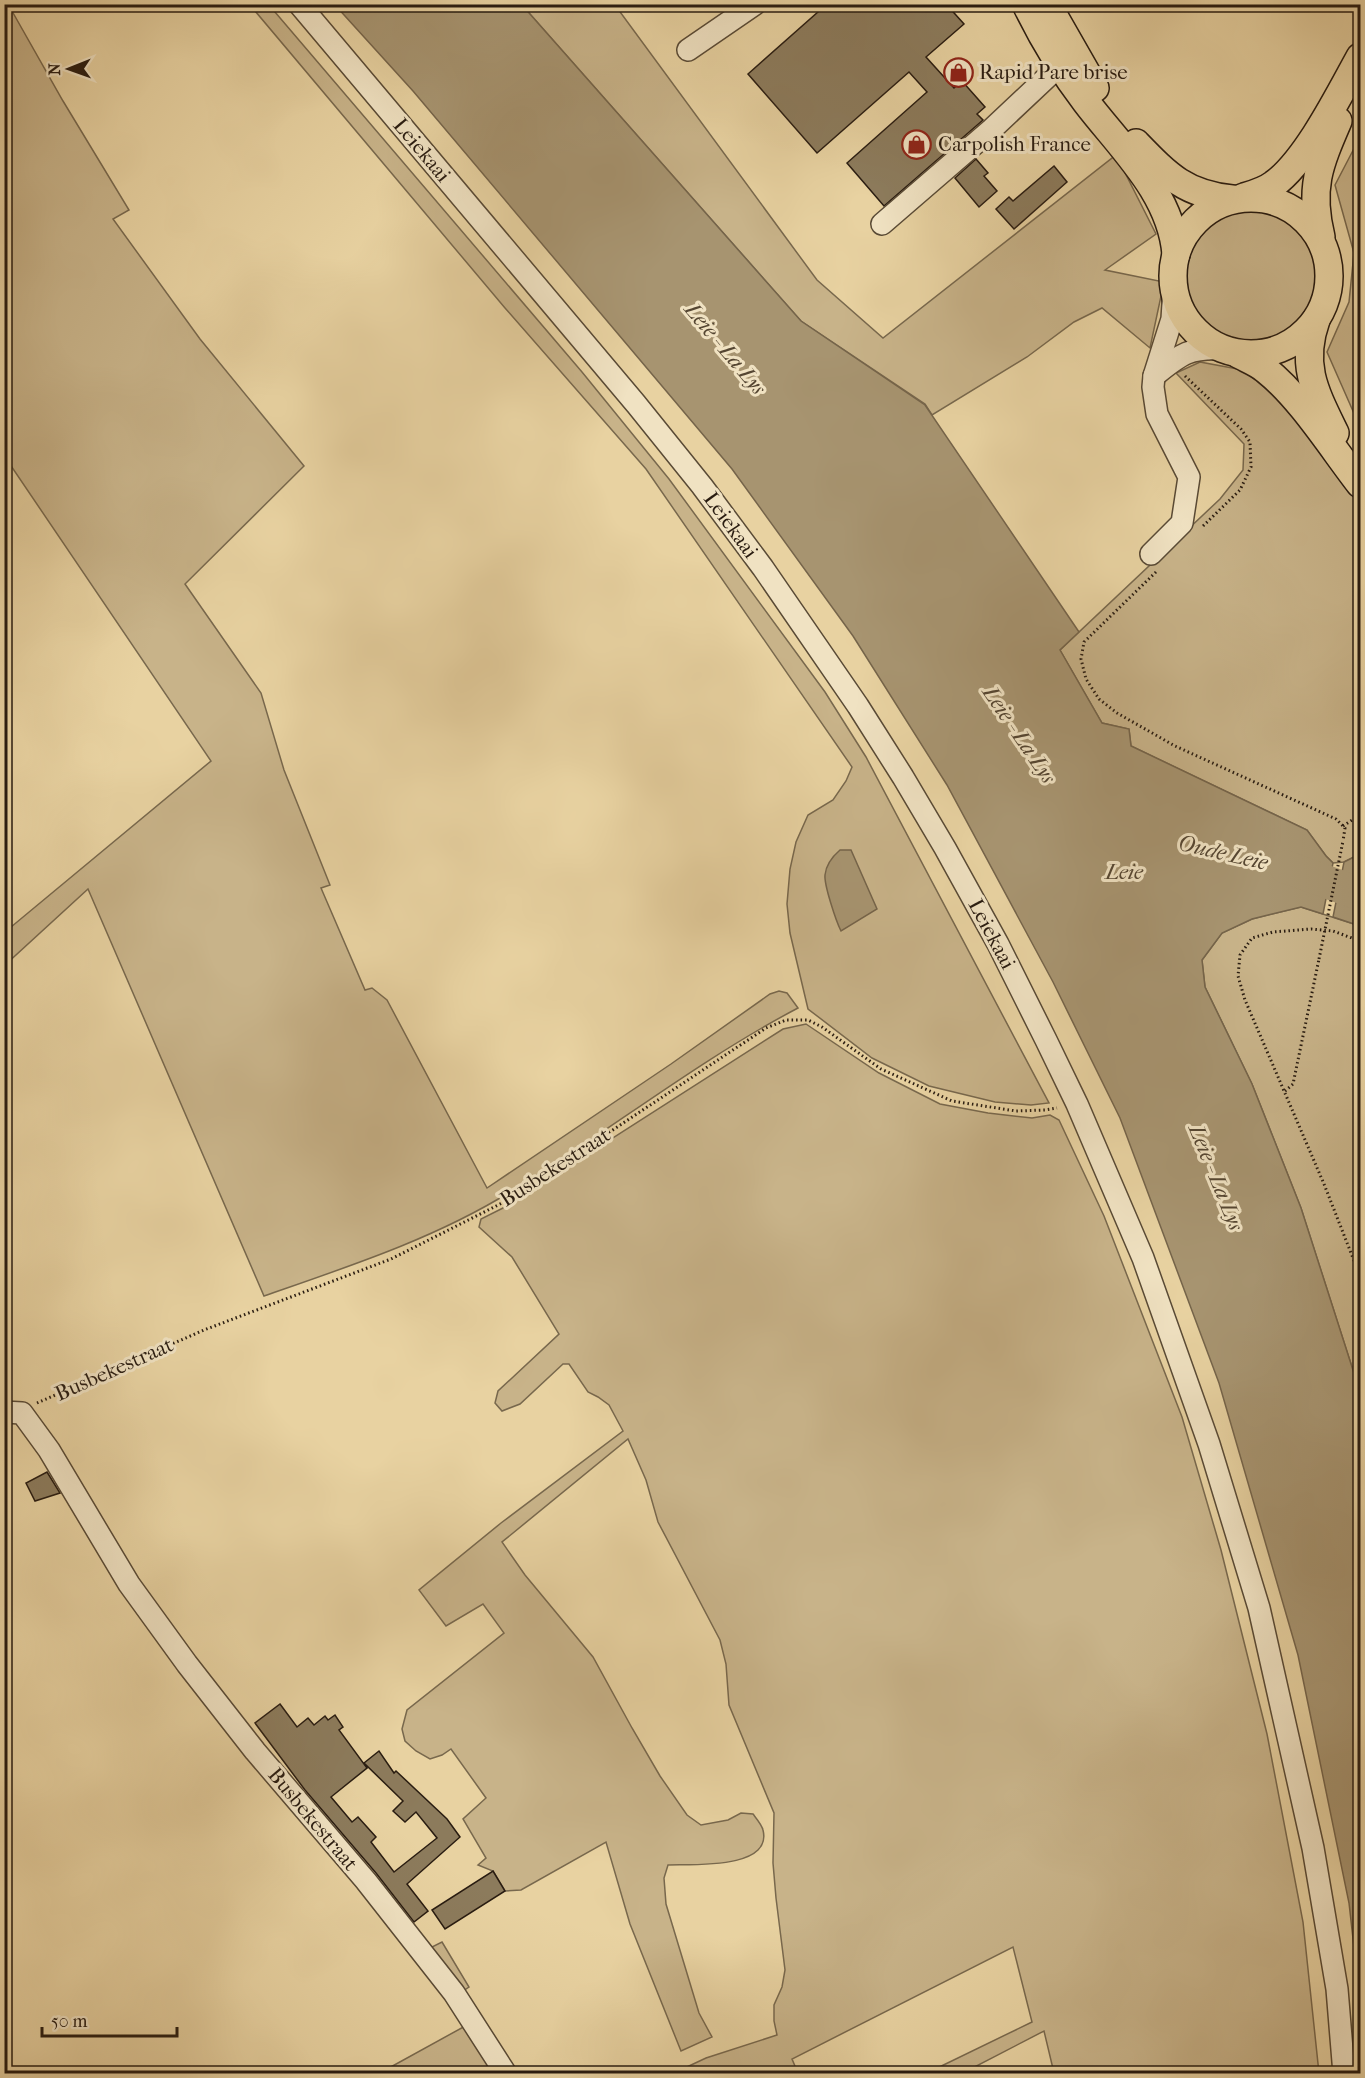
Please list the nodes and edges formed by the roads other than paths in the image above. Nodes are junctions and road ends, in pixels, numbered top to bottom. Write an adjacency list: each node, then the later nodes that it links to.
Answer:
1 (299, 4): 21 (street, Leiekaai)
2 (755, 4): 5 (street)
3 (1026, 4): 7 (main road)
4 (1047, 4): 9 (main road)
5 (688, 50)
6 (1360, 57): 9 (main road)
7 (1060, 65): 10 (street); 12 (main road)
8 (1360, 70): 11 (main road)
9 (1238, 198): 11 (main road); 12 (main road)
10 (882, 224)
11 (1322, 241): 14 (main road)
12 (1176, 254): 13 (main road)
13 (1174, 288): 15 (main road); 16 (street)
14 (1316, 320): 15 (main road); 17 (main road)
15 (1228, 351): 16 (street); 17 (main road)
16 (1162, 369): 18 (street)
17 (1360, 483)
18 (1156, 561)
19 (13, 1413): 20 (street, Busbekestraat)
20 (506, 2073)
21 (1344, 2073)

